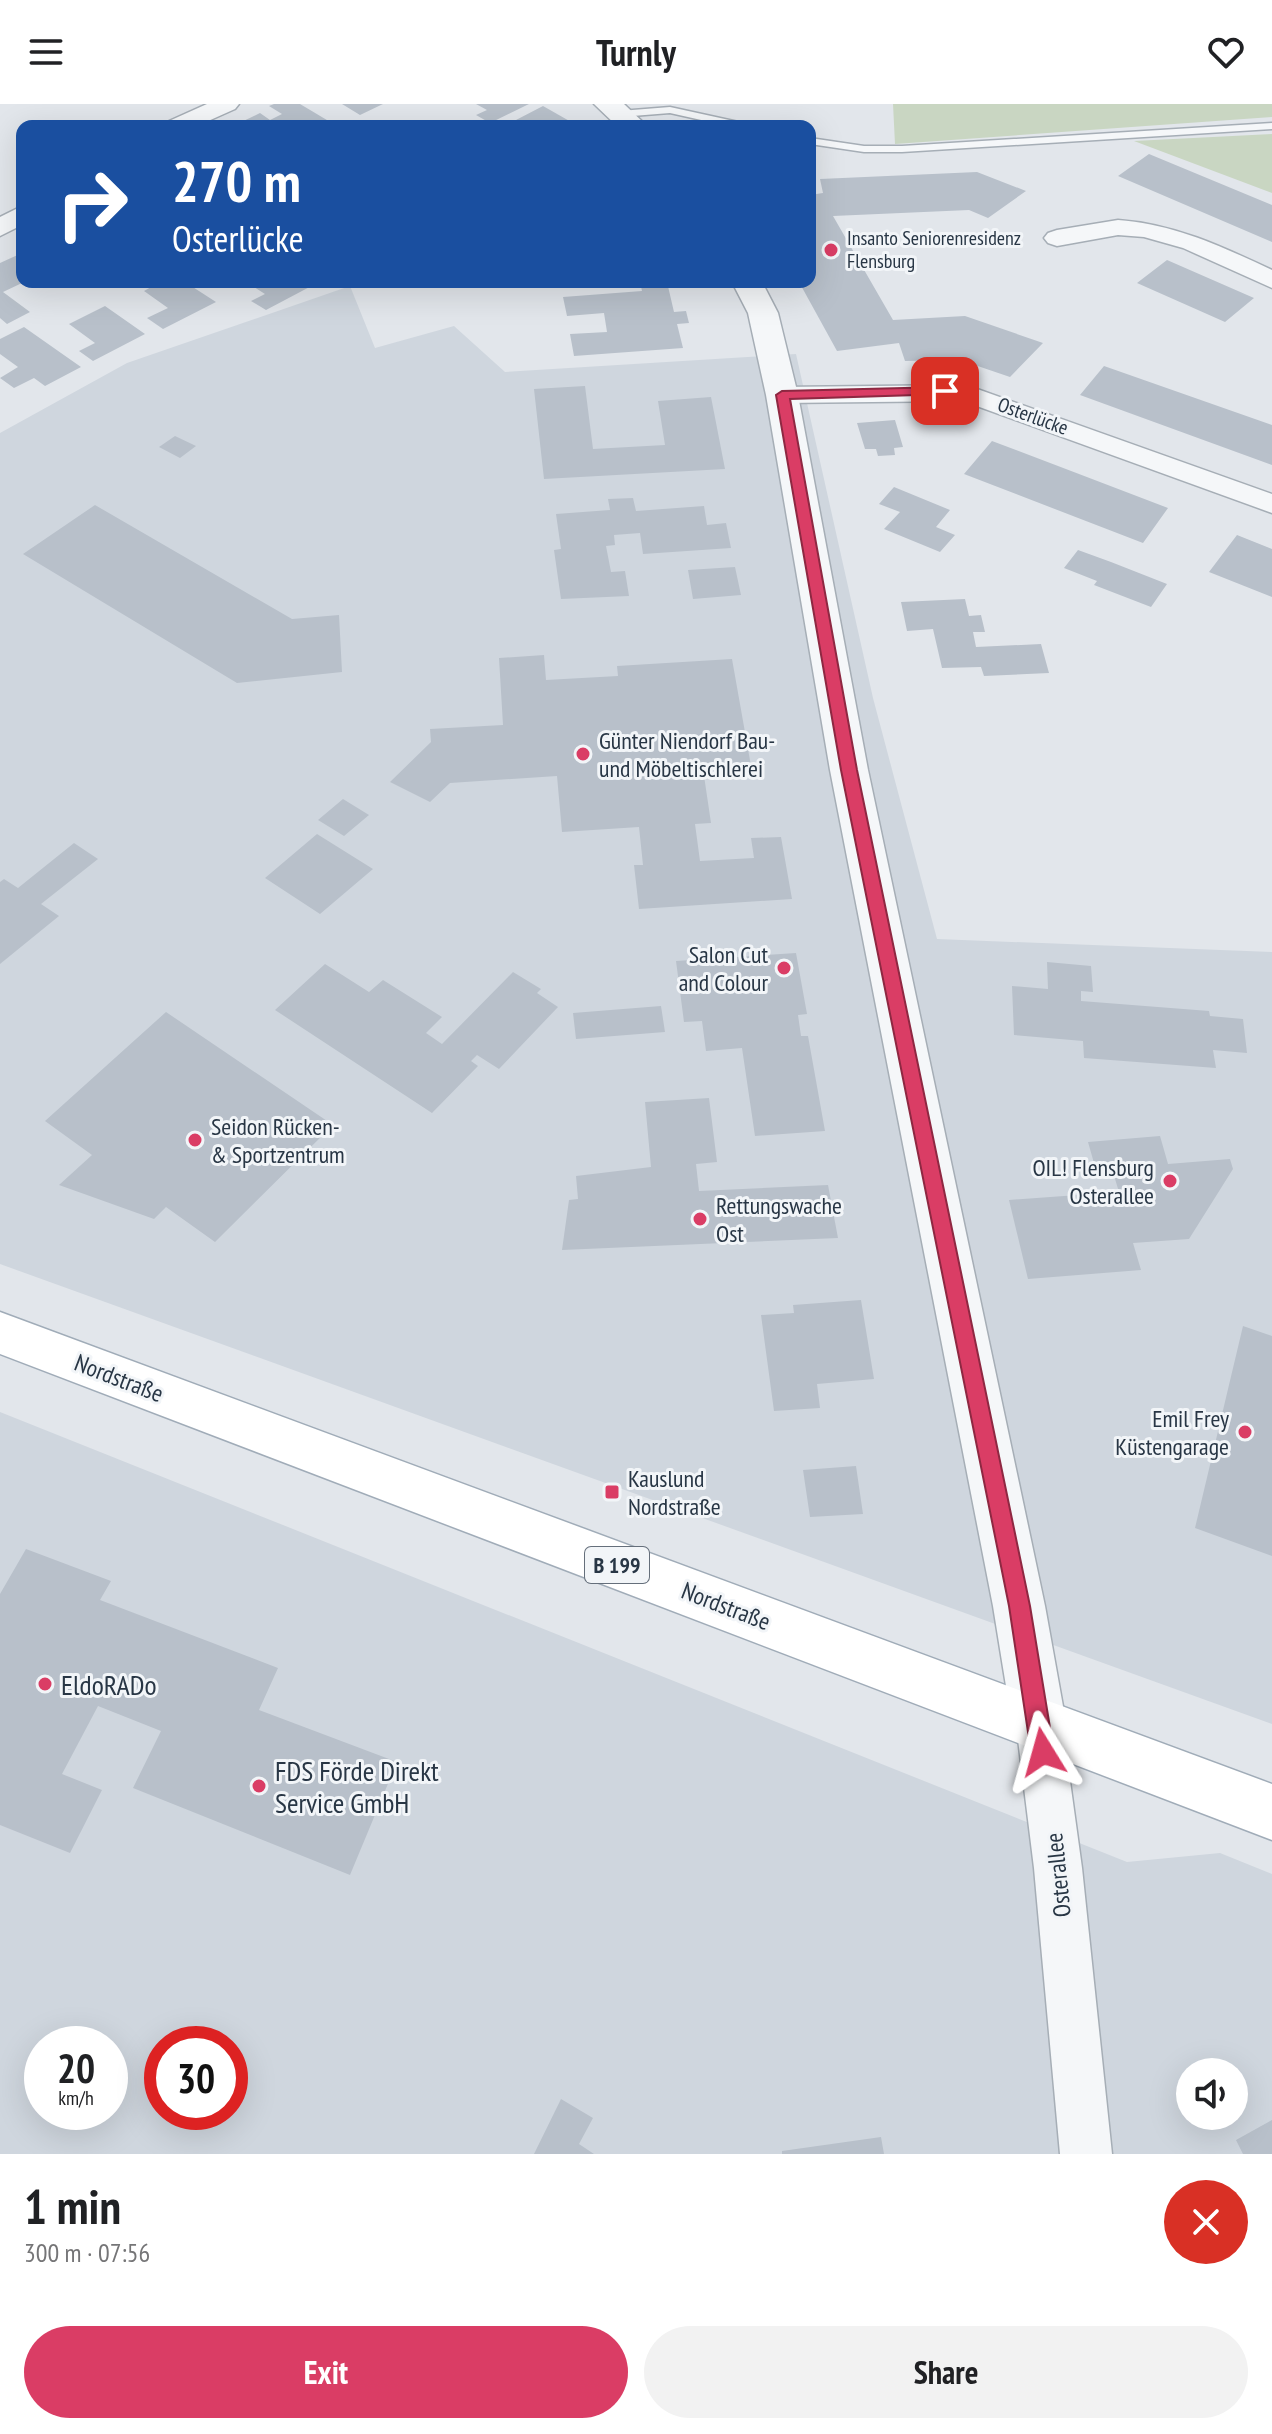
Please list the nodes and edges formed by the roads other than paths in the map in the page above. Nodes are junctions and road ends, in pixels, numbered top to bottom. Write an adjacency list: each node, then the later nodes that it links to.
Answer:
1 (227, 104): 3 (street)
2 (620, 115): 4 (lane)
3 (191, 120)
4 (716, 120)
5 (1272, 126): 6 (lane)
6 (816, 142)
7 (1057, 238): 8 (street)
8 (1272, 280)
9 (750, 288): 10 (street, Osterallee)
10 (782, 395): 11 (street, Osterlücke); 13 (street, Osterallee)
11 (1272, 504)
12 (0, 1333): 13 (main road, Nordstraße / B 199)
13 (1039, 1723): 14 (main road, Nordstraße / B 199); 15 (street, Osterallee)
14 (1272, 1812)
15 (1086, 2154)

